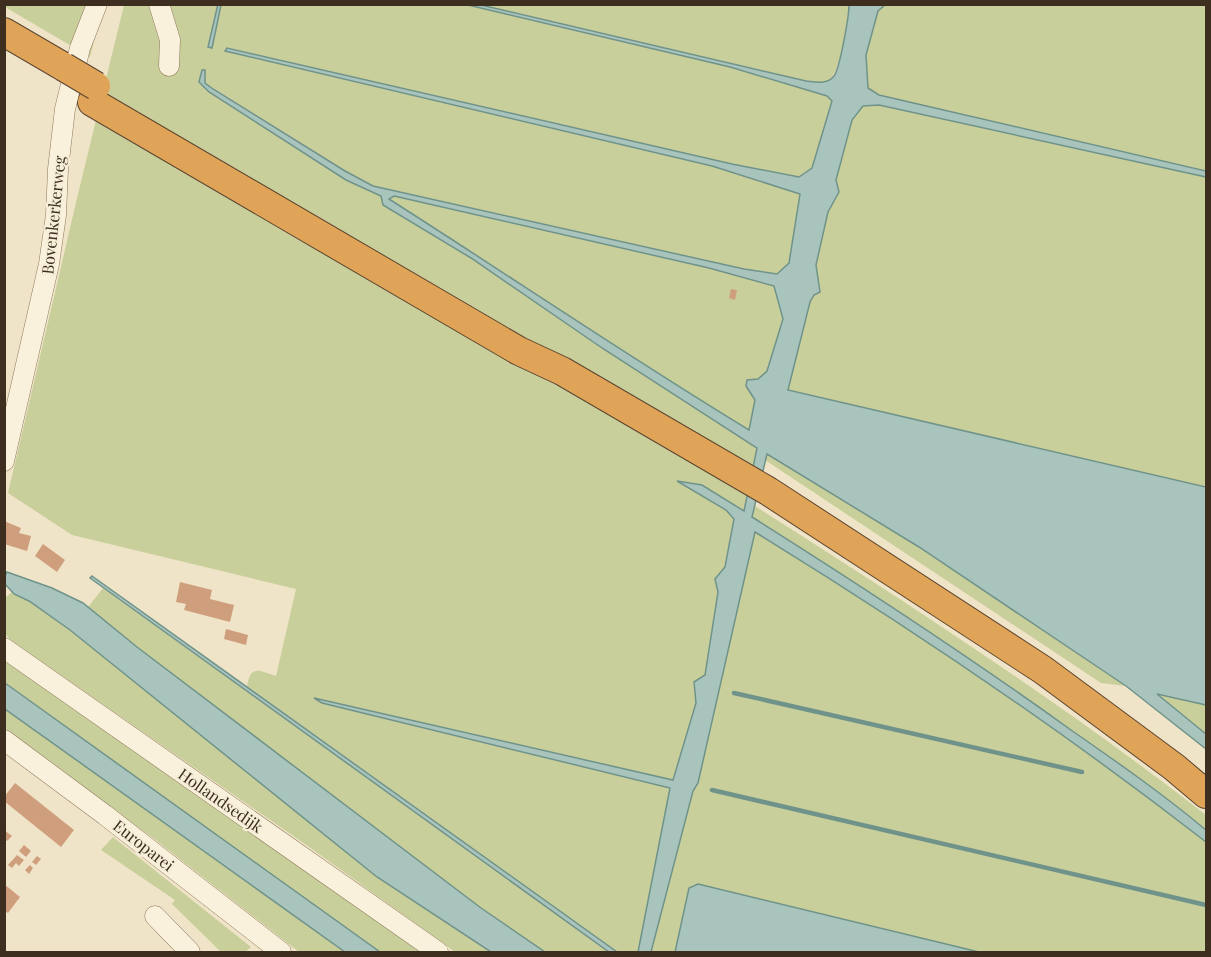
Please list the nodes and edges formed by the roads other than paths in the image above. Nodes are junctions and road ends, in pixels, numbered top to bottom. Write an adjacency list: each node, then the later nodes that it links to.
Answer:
1 (96, 4): 7 (street, Bovenkerkerweg)
2 (159, 4): 5 (street)
3 (4, 32): 6 (highway)
4 (4, 54): 6 (highway)
5 (169, 66)
6 (62, 76): 10 (highway)
7 (4, 461)
8 (4, 648): 15 (street, Hollandsedijk)
9 (4, 740): 12 (street, Europarei)
10 (1206, 794)
11 (155, 916): 13 (street)
12 (259, 946): 14 (street, Europarei)
13 (190, 952)
14 (281, 952)
15 (438, 952)

